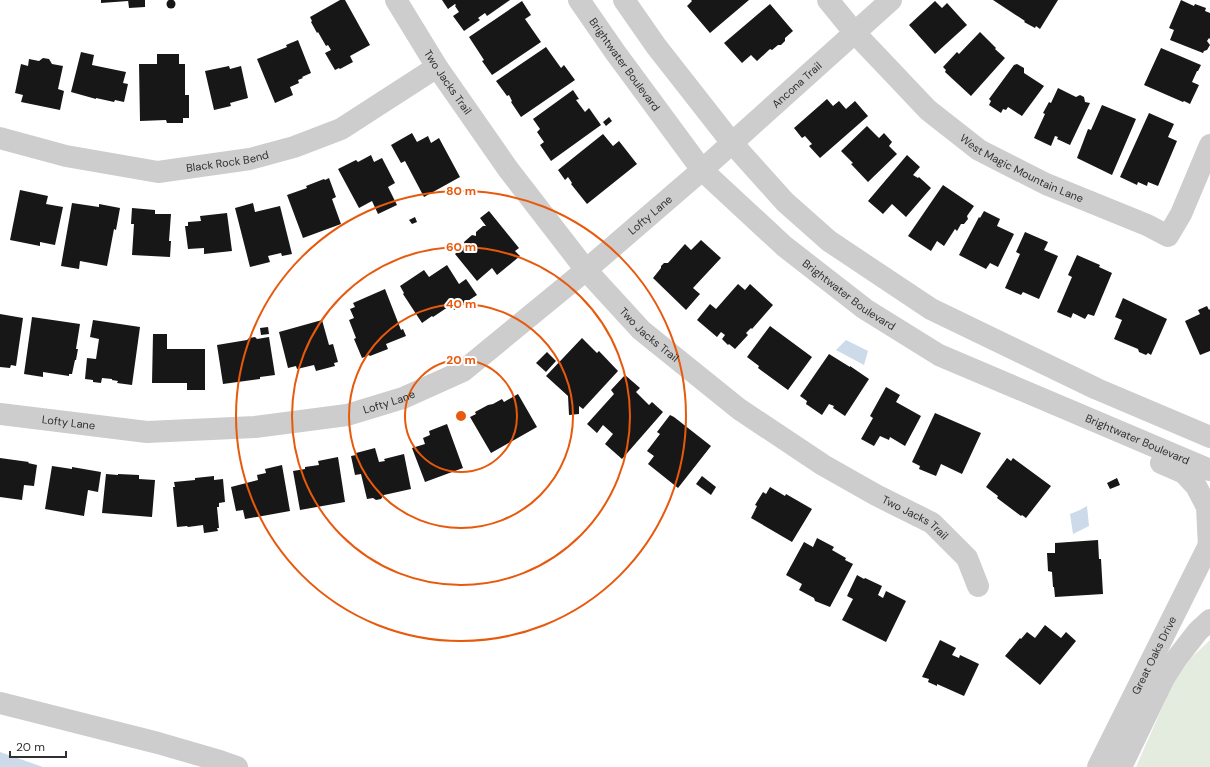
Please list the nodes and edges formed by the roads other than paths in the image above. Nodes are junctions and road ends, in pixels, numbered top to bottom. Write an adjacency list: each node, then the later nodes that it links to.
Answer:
1 (396, 0): 7 (street, Two Jacks Trail)
2 (579, 0): 11 (street, Brightwater Boulevard)
3 (624, 0): 9 (street)
4 (828, 0): 6 (street, West Magic Mountain Lane)
5 (891, 0): 6 (street, Ancona Trail)
6 (854, 32): 9 (street, Ancona Trail); 10 (street, West Magic Mountain Lane)
7 (437, 66): 8 (street, Black Rock Bend); 12 (street, Two Jacks Trail)
8 (0, 138)
9 (732, 143): 11 (street, Ancona Trail); 15 (street)
10 (1210, 145)
11 (702, 170): 12 (street, Lofty Lane); 14 (street, Brightwater Boulevard)
12 (586, 270): 13 (street, Lofty Lane); 18 (street, Two Jacks Trail)
13 (0, 414)
14 (1086, 417): 16 (street, Brightwater Boulevard); 17 (street)
15 (1210, 437)
16 (1210, 470)
17 (1209, 545): 22 (street, Great Oaks Drive)
18 (978, 586)
19 (1210, 620): 23 (street, Great Oaks Drive)
20 (0, 703): 21 (street)
21 (237, 767)
22 (1098, 767)
23 (1121, 767)

